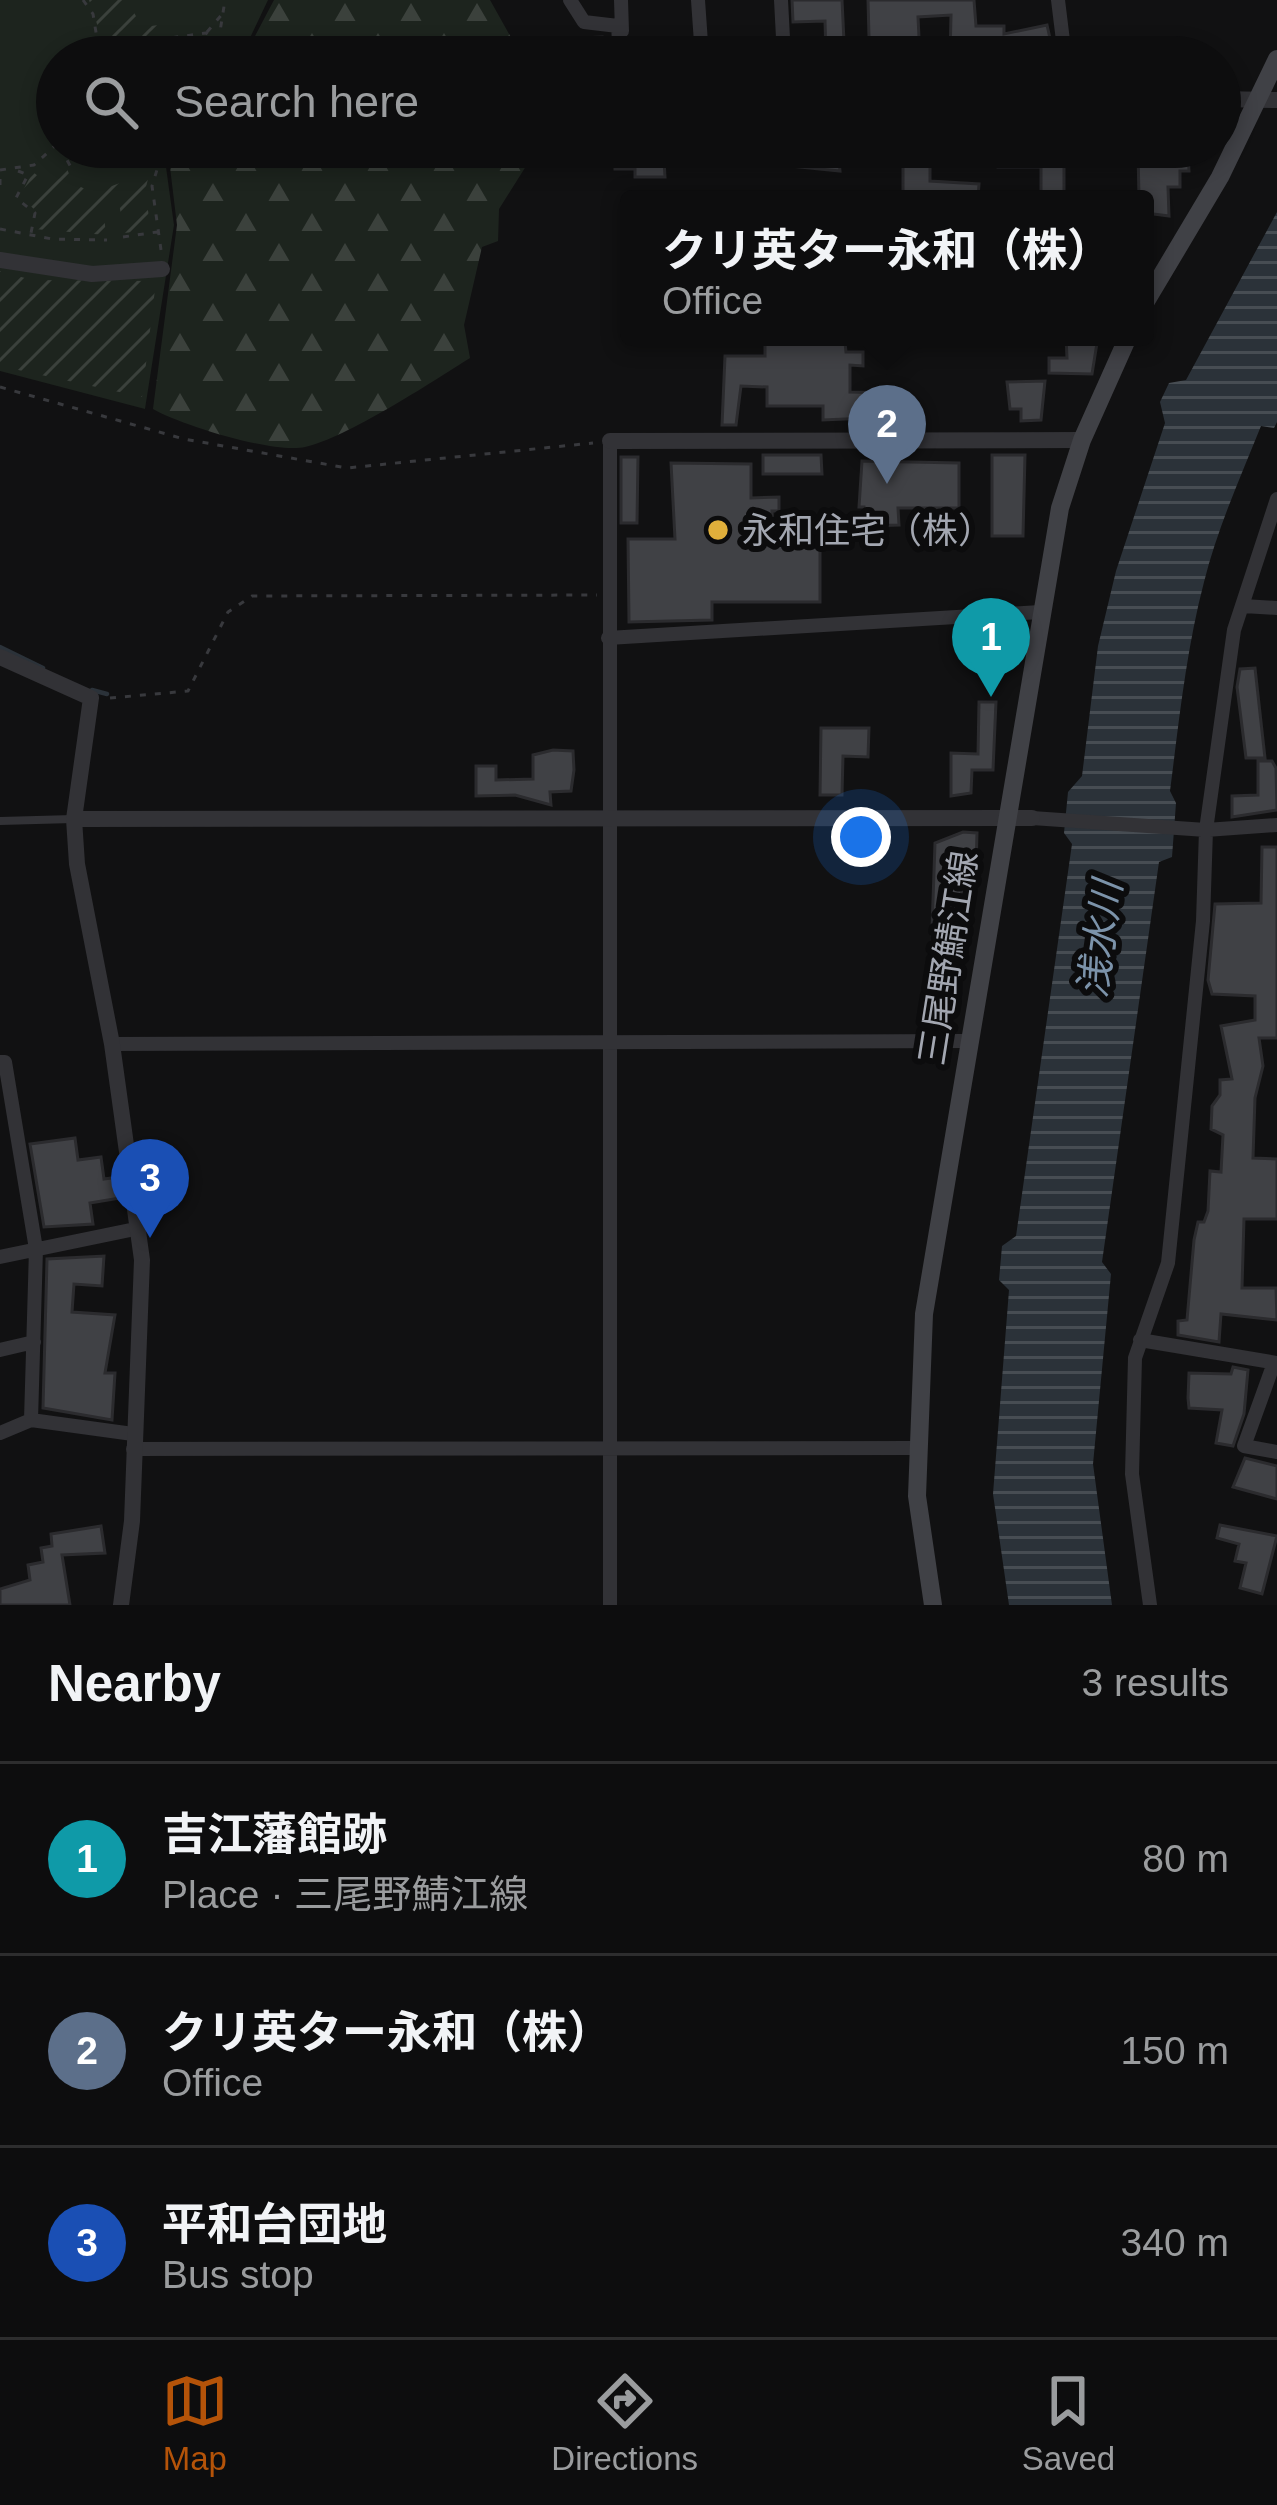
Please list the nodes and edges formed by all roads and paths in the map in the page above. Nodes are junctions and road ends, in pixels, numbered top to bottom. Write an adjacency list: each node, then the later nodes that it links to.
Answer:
1 (83, 0): 10 (path)
2 (225, 0): 8 (path)
3 (570, 0): 14 (street)
4 (621, 0): 15 (street)
5 (698, 0): 16 (street)
6 (781, 0): 17 (street)
7 (1058, 0): 18 (street)
8 (225, 11): 9 (path); 13 (path)
9 (206, 33): 11 (path); 12 (path)
10 (96, 36)
11 (184, 36)
12 (210, 36)
13 (221, 36)
14 (619, 36)
15 (621, 36)
16 (701, 36)
17 (783, 36)
18 (1062, 36)
19 (1277, 59): 20 (main road)
20 (1270, 99): 21 (main road)
21 (1241, 146)
22 (36, 163): 26 (path)
23 (71, 168): 27 (path)
24 (158, 168): 31 (path)
25 (1228, 168): 37 (main road)
26 (17, 171): 28 (path); 32 (path)
27 (73, 171)
28 (0, 173): 29 (path)
29 (0, 191)
30 (0, 229): 32 (path)
31 (158, 232): 33 (path); 36 (path)
32 (31, 234): 34 (path)
33 (123, 237)
34 (107, 239)
35 (0, 260): 36 (street)
36 (162, 269)
37 (1154, 288)
38 (1124, 346): 40 (main road, 三尾野鯖江線)
39 (0, 387): 41 (path)
40 (1082, 440): 41 (street); 46 (main road, 三尾野鯖江線)
41 (610, 441): 43 (street)
42 (1277, 499): 44 (street)
43 (608, 595): 47 (street); 49 (path)
44 (1244, 606): 45 (street); 56 (street)
45 (1277, 608)
46 (1040, 612): 47 (street); 50 (main road, 三尾野鯖江線)
47 (608, 638): 51 (street)
48 (0, 657): 49 (street)
49 (91, 698): 53 (street)
50 (1005, 815): 51 (street); 52 (street); 57 (main road, 三尾野鯖江線)
51 (608, 816): 53 (street); 58 (street)
52 (1032, 818): 56 (street)
53 (74, 819): 54 (lane); 59 (street)
54 (0, 821)
55 (1277, 825): 56 (street)
56 (1206, 830): 64 (street)
57 (967, 1041): 58 (street); 72 (main road, 三尾野鯖江線)
58 (607, 1043): 59 (street); 71 (street)
59 (112, 1044): 61 (street)
60 (0, 1062): 62 (street)
61 (140, 1228): 62 (street); 70 (street)
62 (36, 1249): 63 (street); 65 (street)
63 (0, 1257)
64 (1140, 1340): 67 (street); 77 (street)
65 (34, 1342): 66 (street); 68 (street)
66 (0, 1350)
67 (1275, 1363): 73 (street)
68 (31, 1420): 69 (street); 70 (street)
69 (0, 1432)
70 (133, 1442): 71 (street); 74 (street)
71 (611, 1448): 72 (street); 75 (street)
72 (918, 1448): 76 (main road, 三尾野鯖江線)
73 (1277, 1452)
74 (117, 1602)
75 (610, 1605)
76 (933, 1605)
77 (1150, 1605)

